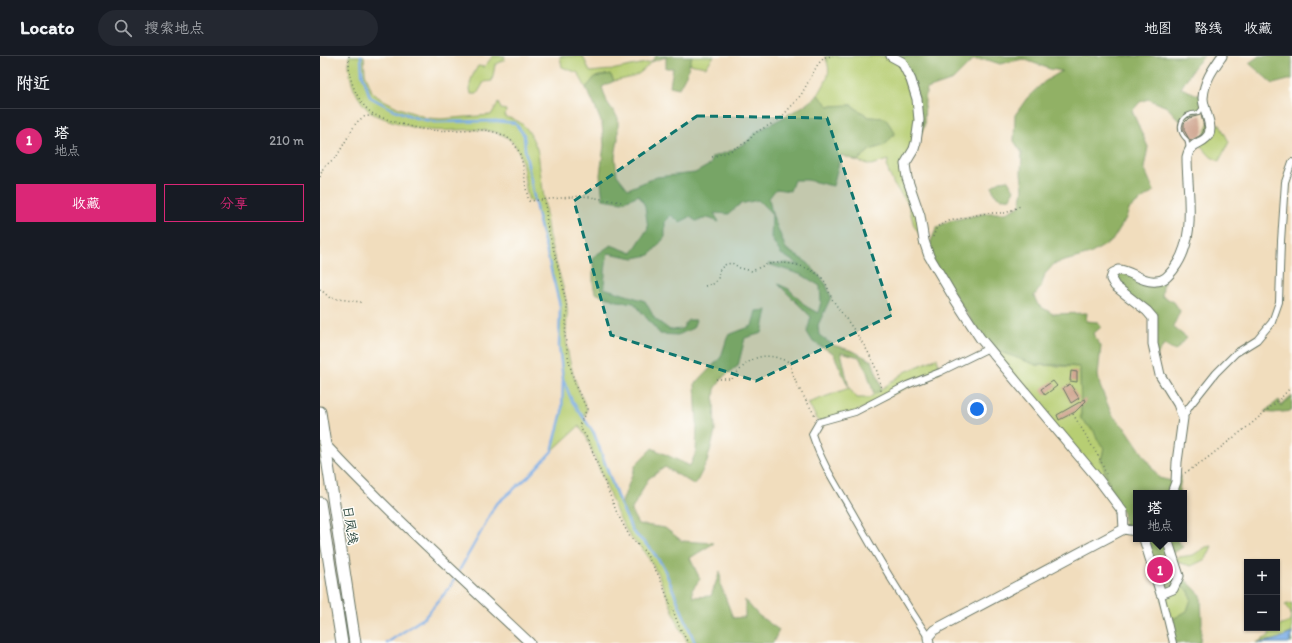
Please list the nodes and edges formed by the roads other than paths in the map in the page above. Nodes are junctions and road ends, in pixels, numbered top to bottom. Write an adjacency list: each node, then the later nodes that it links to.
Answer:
1 (892, 56): 6 (street)
2 (1222, 56): 3 (street)
3 (1204, 106): 4 (street); 4 (lane)
4 (1188, 149): 8 (street)
5 (1292, 162): 8 (street)
6 (989, 348): 12 (street); 17 (street)
7 (320, 412): 9 (highway, 日凤线)
8 (1183, 418): 10 (street)
9 (322, 441): 19 (highway, 日凤线); 20 (street)
10 (1173, 490)
11 (320, 503): 18 (highway)
12 (1124, 529): 13 (street); 17 (street)
13 (1133, 530)
14 (1145, 542): 16 (street)
15 (1168, 542): 16 (street)
16 (1161, 594): 21 (street)
17 (928, 640)
18 (342, 643)
19 (354, 643)
20 (530, 643)
21 (1173, 643)

